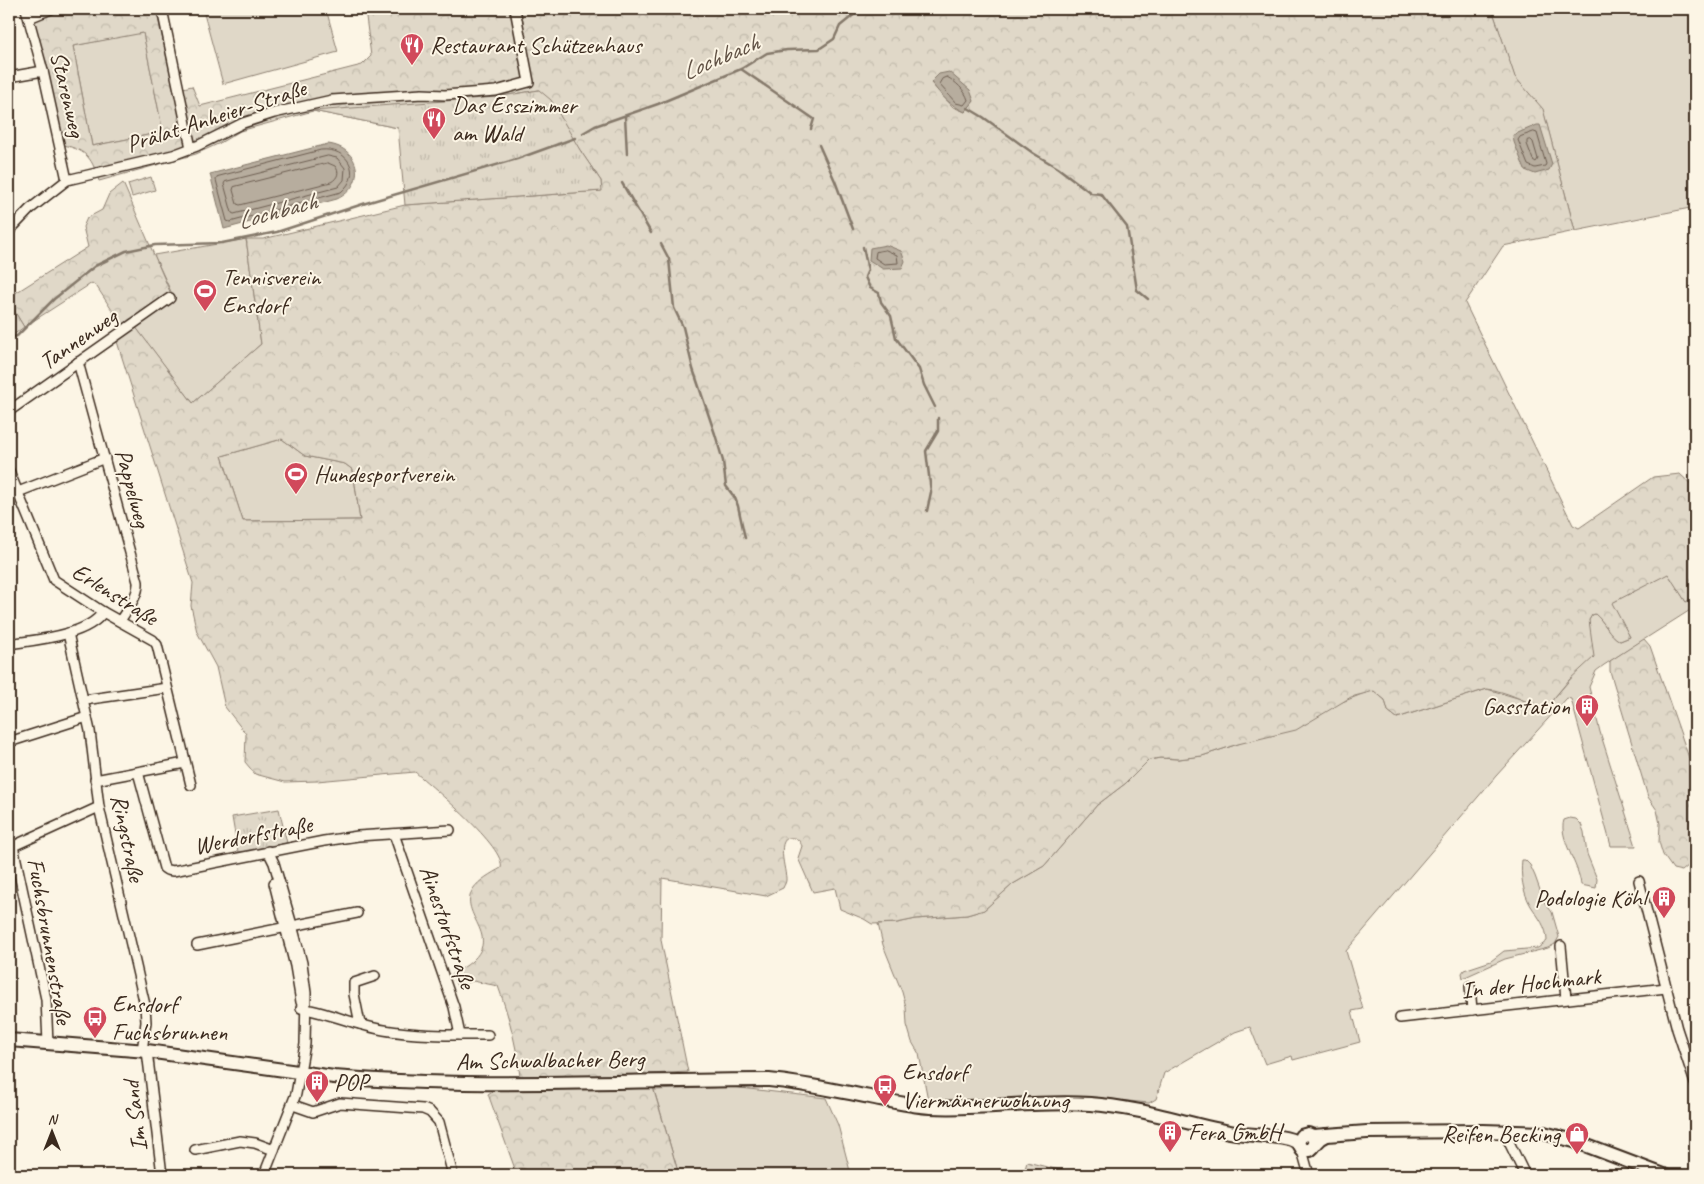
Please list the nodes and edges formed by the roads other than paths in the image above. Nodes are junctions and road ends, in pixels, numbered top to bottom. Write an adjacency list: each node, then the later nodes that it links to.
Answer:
1 (51, 9): 4 (street, Starenweg)
2 (162, 9): 7 (street)
3 (515, 9): 7 (street, Prälat-Anheier-Straße)
4 (28, 13): 5 (street, Starenweg)
5 (43, 71): 6 (street); 8 (street, Starenweg)
6 (9, 77)
7 (191, 148): 8 (street, Prälat-Anheier-Straße)
8 (67, 180): 9 (street, Prälat-Anheier-Straße)
9 (9, 231)
10 (170, 298): 11 (street, Tannenweg)
11 (78, 362): 12 (street, Tannenweg); 13 (street, Pappelweg)
12 (9, 411)
13 (105, 458): 15 (street); 17 (street, Pappelweg)
14 (10, 476): 15 (street, Erlenstraße)
15 (18, 492): 16 (street, Erlenstraße)
16 (102, 612): 17 (street, Erlenstraße); 18 (street)
17 (120, 621): 20 (street, Erlenstraße)
18 (68, 633): 19 (street); 21 (street, Ringstraße)
19 (9, 644)
20 (167, 688): 21 (street); 24 (street, Erlenstraße)
21 (84, 700): 22 (street, Ringstraße)
22 (87, 717): 23 (street); 26 (street, Ringstraße)
23 (9, 742)
24 (184, 763): 25 (street); 27 (street, Erlenstraße)
25 (138, 772): 26 (street); 32 (street, Werdorfstraße)
26 (95, 780): 28 (street, Ringstraße)
27 (191, 785)
28 (99, 807): 31 (street); 50 (street, Ringstraße)
29 (450, 830): 30 (street, Werdorfstraße)
30 (394, 834): 32 (street, Werdorfstraße); 46 (street, Ainestorfstraße)
31 (11, 847): 49 (street, Fuchsbrunnenstraße)
32 (268, 851): 35 (street)
33 (1639, 882): 40 (street)
34 (357, 914): 35 (street)
35 (288, 926): 36 (street); 42 (street)
36 (197, 945)
37 (1561, 946): 41 (street)
38 (375, 976): 45 (street)
39 (1470, 986): 43 (street)
40 (1666, 988): 41 (street, In der Hochmark); 52 (street)
41 (1566, 999): 43 (street, In der Hochmark)
42 (303, 1008): 45 (street); 51 (street)
43 (1472, 1010): 44 (street, In der Hochmark)
44 (1400, 1018)
45 (360, 1024): 46 (street)
46 (460, 1035): 47 (street)
47 (488, 1035)
48 (9, 1040): 49 (main road, Am Schwalbacher Berg)
49 (48, 1043): 50 (main road, Am Schwalbacher Berg)
50 (144, 1051): 51 (main road, Am Schwalbacher Berg); 58 (street, Im Sand)
51 (300, 1072): 53 (street); 55 (main road, Am Schwalbacher Berg)
52 (1695, 1083)
53 (293, 1105): 57 (street); 60 (street)
54 (1506, 1131): 55 (main road); 62 (street); 63 (main road)
55 (1307, 1143): 61 (street)
56 (195, 1150): 57 (street)
57 (274, 1150): 59 (street)
58 (162, 1175)
59 (264, 1175)
60 (453, 1175)
61 (1309, 1175)
62 (1524, 1175)
63 (1664, 1175)

